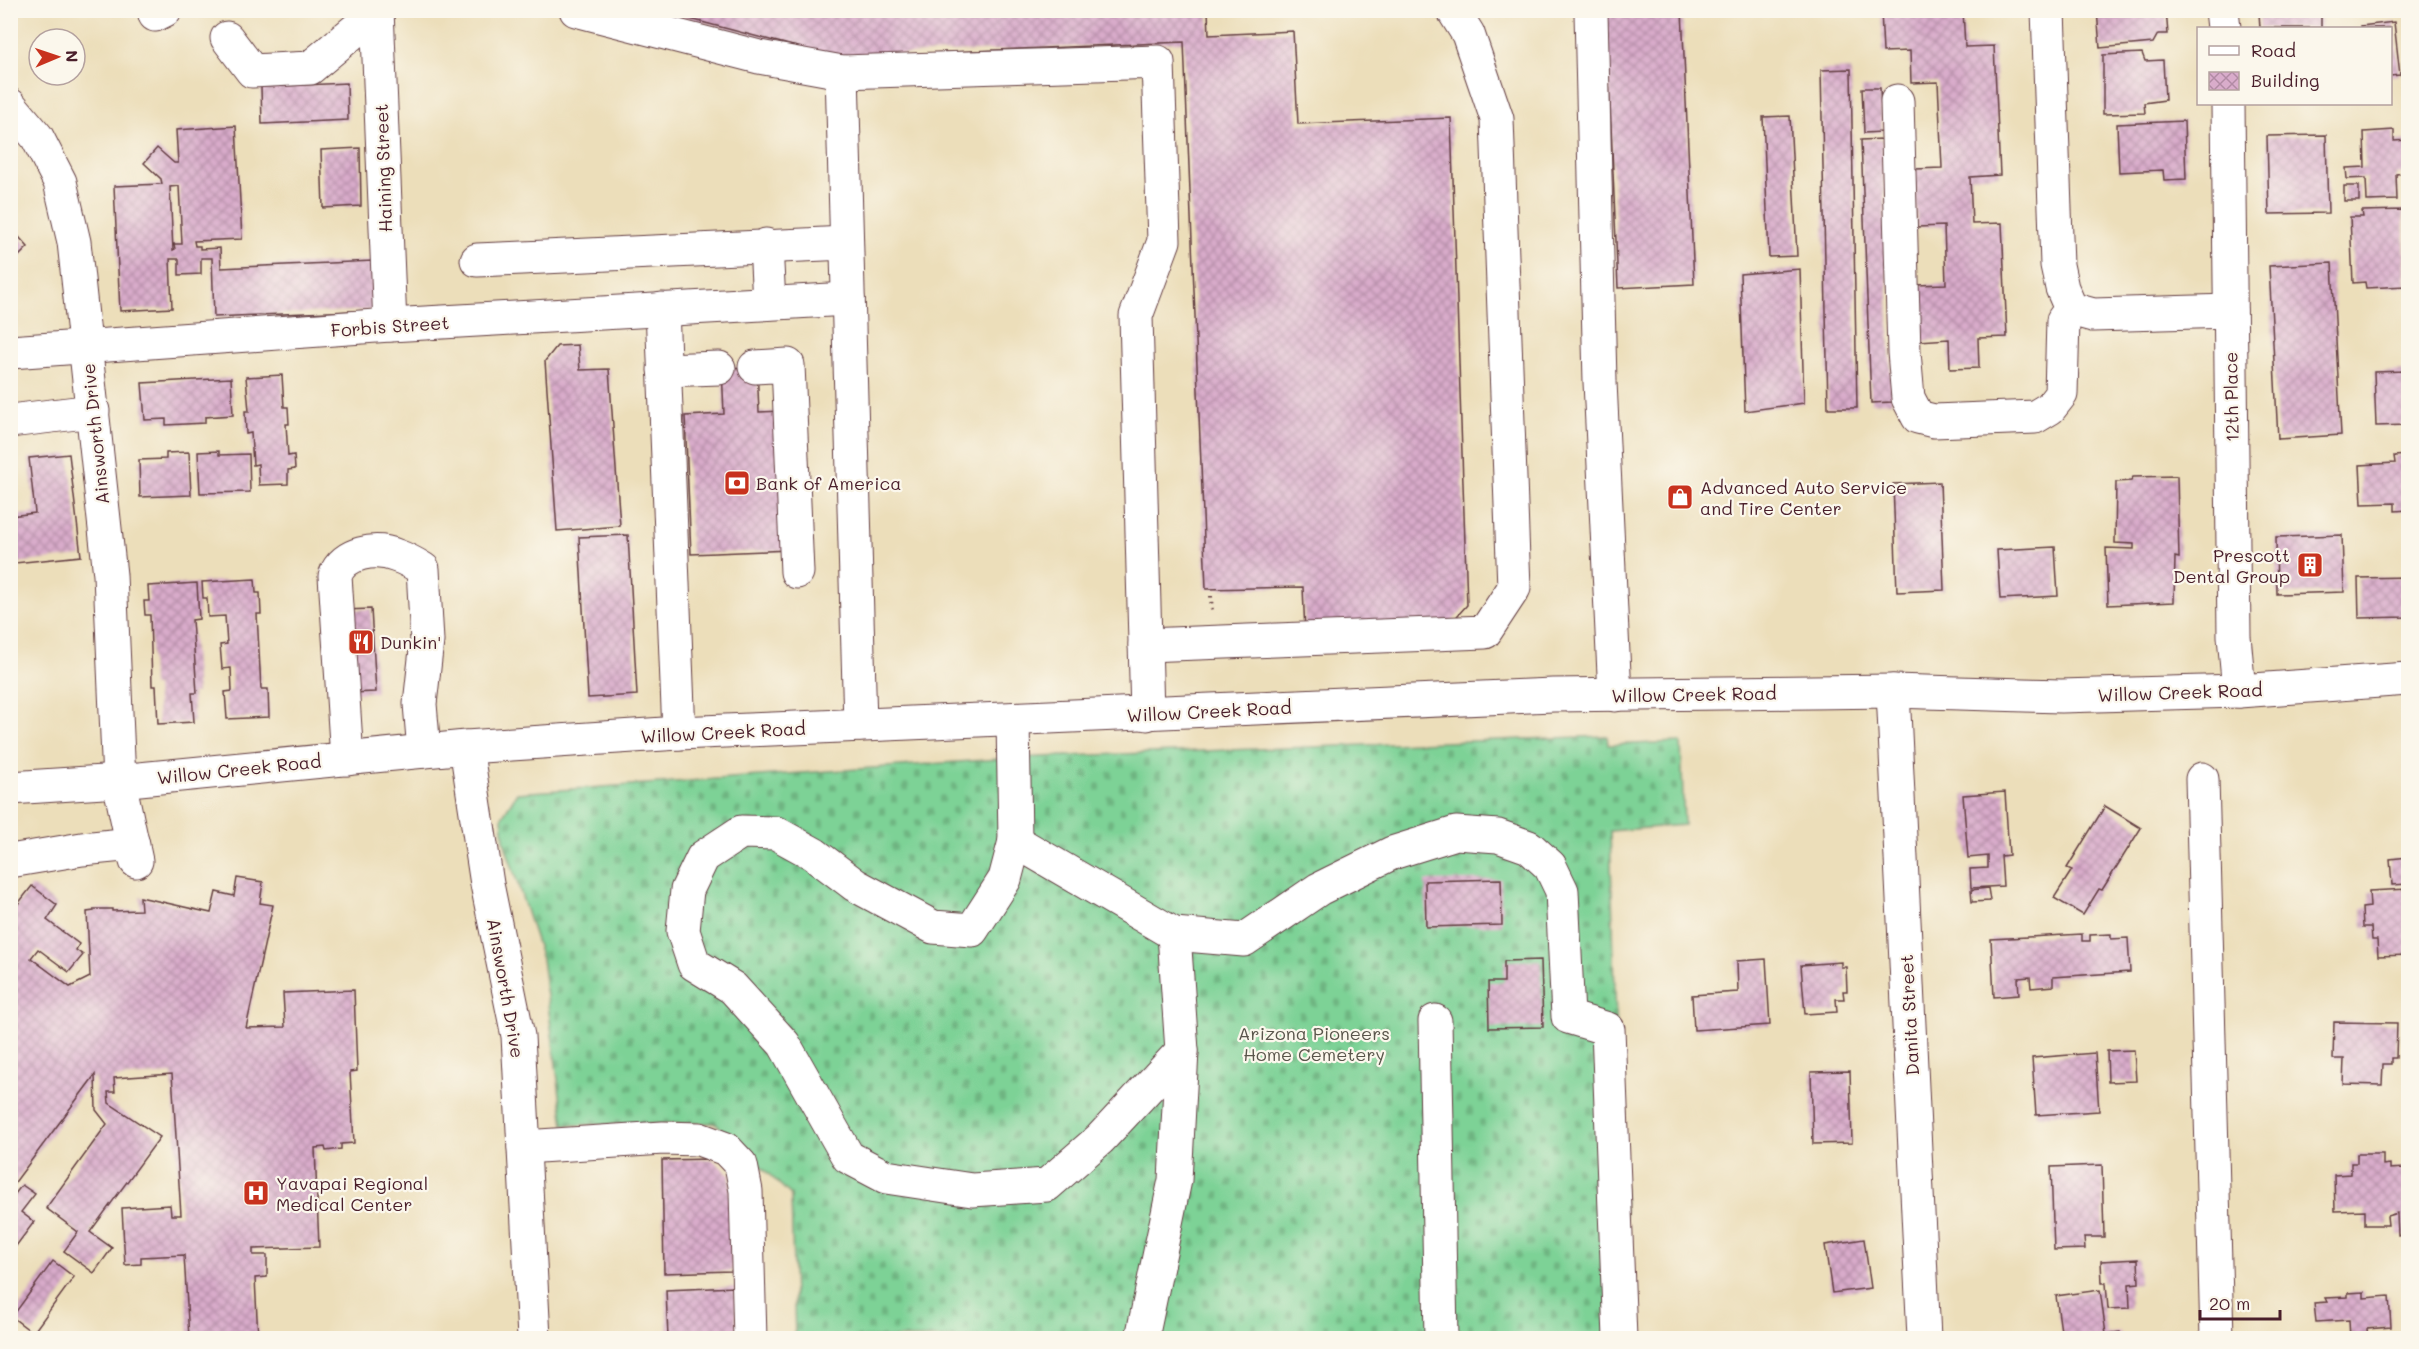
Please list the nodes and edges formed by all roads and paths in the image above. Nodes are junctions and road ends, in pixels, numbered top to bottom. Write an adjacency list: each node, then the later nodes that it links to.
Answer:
1 (576, 10): 9 (street)
2 (1453, 10): 30 (street)
3 (2048, 10): 19 (street)
4 (2223, 10): 7 (street)
5 (377, 11): 8 (street); 21 (street, Haining Street)
6 (1591, 13): 34 (street)
7 (2224, 27)
8 (227, 38)
9 (842, 72): 13 (street); 30 (street)
10 (1897, 100): 19 (street)
11 (10, 105): 22 (street, Ainsworth Drive)
12 (2228, 105): 20 (street, 12th Place)
13 (846, 243): 14 (street); 16 (street)
14 (766, 245): 15 (street); 17 (street)
15 (477, 260)
16 (848, 299): 17 (street, Forbis Street); 37 (street)
17 (769, 303): 18 (street, Forbis Street)
18 (662, 309): 21 (street, Forbis Street); 26 (street)
19 (2071, 309): 20 (street)
20 (2230, 311): 33 (street, 12th Place)
21 (390, 325): 22 (street, Forbis Street)
22 (86, 346): 23 (street, Forbis Street); 27 (street, Ainsworth Drive)
23 (10, 352)
24 (755, 367): 29 (street)
25 (719, 368): 26 (street)
26 (664, 370): 38 (street)
27 (93, 411): 28 (street); 43 (street, Ainsworth Drive)
28 (10, 421)
29 (797, 572)
30 (1145, 645): 35 (street)
31 (2409, 679): 33 (street, Willow Creek Road)
32 (1893, 691): 33 (street, Willow Creek Road); 34 (street, Willow Creek Road); 56 (street, Danita Street)
33 (2239, 691)
34 (1615, 694): 35 (street, Willow Creek Road)
35 (1147, 714): 36 (street, Willow Creek Road)
36 (1013, 719): 37 (street, Willow Creek Road); 45 (street)
37 (860, 725): 38 (street, Willow Creek Road)
38 (679, 733): 39 (street, Willow Creek Road)
39 (466, 747): 40 (street, Willow Creek Road); 50 (street, Ainsworth Drive)
40 (424, 752): 41 (street, Willow Creek Road); 41 (street)
41 (347, 759): 43 (street, Willow Creek Road)
42 (2202, 779): 57 (street)
43 (119, 781): 44 (street, Willow Creek Road); 46 (street, Ainsworth Drive)
44 (10, 788)
45 (1015, 841): 47 (street); 49 (street)
46 (10, 861)
47 (1174, 934): 49 (street); 55 (street)
48 (1435, 1021): 54 (street)
49 (1182, 1051): 53 (street)
50 (524, 1147): 51 (street, Ainsworth Drive); 52 (street)
51 (534, 1338)
52 (750, 1338)
53 (1142, 1338)
54 (1441, 1338)
55 (1620, 1338)
56 (1924, 1338)
57 (2217, 1338)

